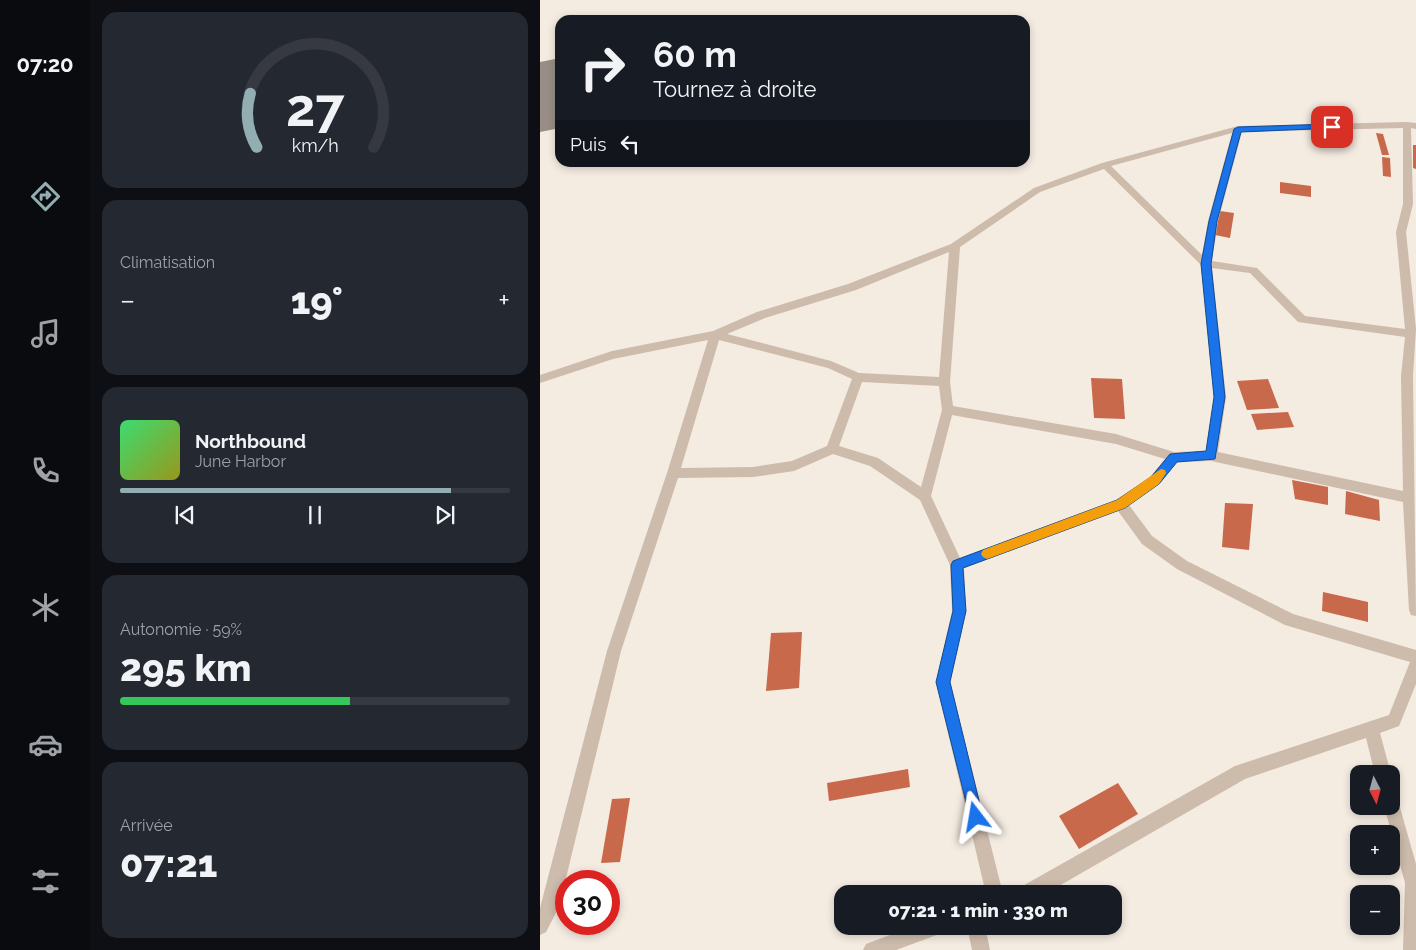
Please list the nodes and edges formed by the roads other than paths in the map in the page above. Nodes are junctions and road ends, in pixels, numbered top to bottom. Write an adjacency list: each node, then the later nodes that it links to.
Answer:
1 (1411, 125): 2 (street); 7 (street)
2 (1238, 129): 3 (street); 5 (street)
3 (1105, 165): 4 (street); 5 (street)
4 (955, 246): 6 (street); 10 (street)
5 (1206, 264): 7 (street); 13 (street)
6 (715, 335): 8 (street); 9 (street); 15 (street)
7 (1412, 342): 17 (street)
8 (858, 377): 10 (street); 12 (street)
9 (540, 379)
10 (944, 382): 11 (street)
11 (948, 410): 14 (street); 16 (street)
12 (832, 449): 15 (street); 16 (street)
13 (1211, 456): 14 (street); 17 (street)
14 (1174, 457): 18 (street)
15 (673, 473): 29 (street)
16 (925, 496): 19 (street)
17 (1409, 498): 20 (street)
18 (1121, 504): 19 (street); 21 (street)
19 (957, 565): 27 (street)
20 (1416, 610)
21 (1416, 656)
22 (1416, 666): 23 (street)
23 (1371, 729): 24 (street); 28 (street)
24 (1381, 765)
25 (1394, 815): 26 (street)
26 (1414, 883): 34 (street)
27 (993, 885)
28 (1044, 885)
29 (540, 926)
30 (914, 935): 32 (street)
31 (978, 935): 33 (street)
32 (872, 950)
33 (981, 950)
34 (1412, 950)

